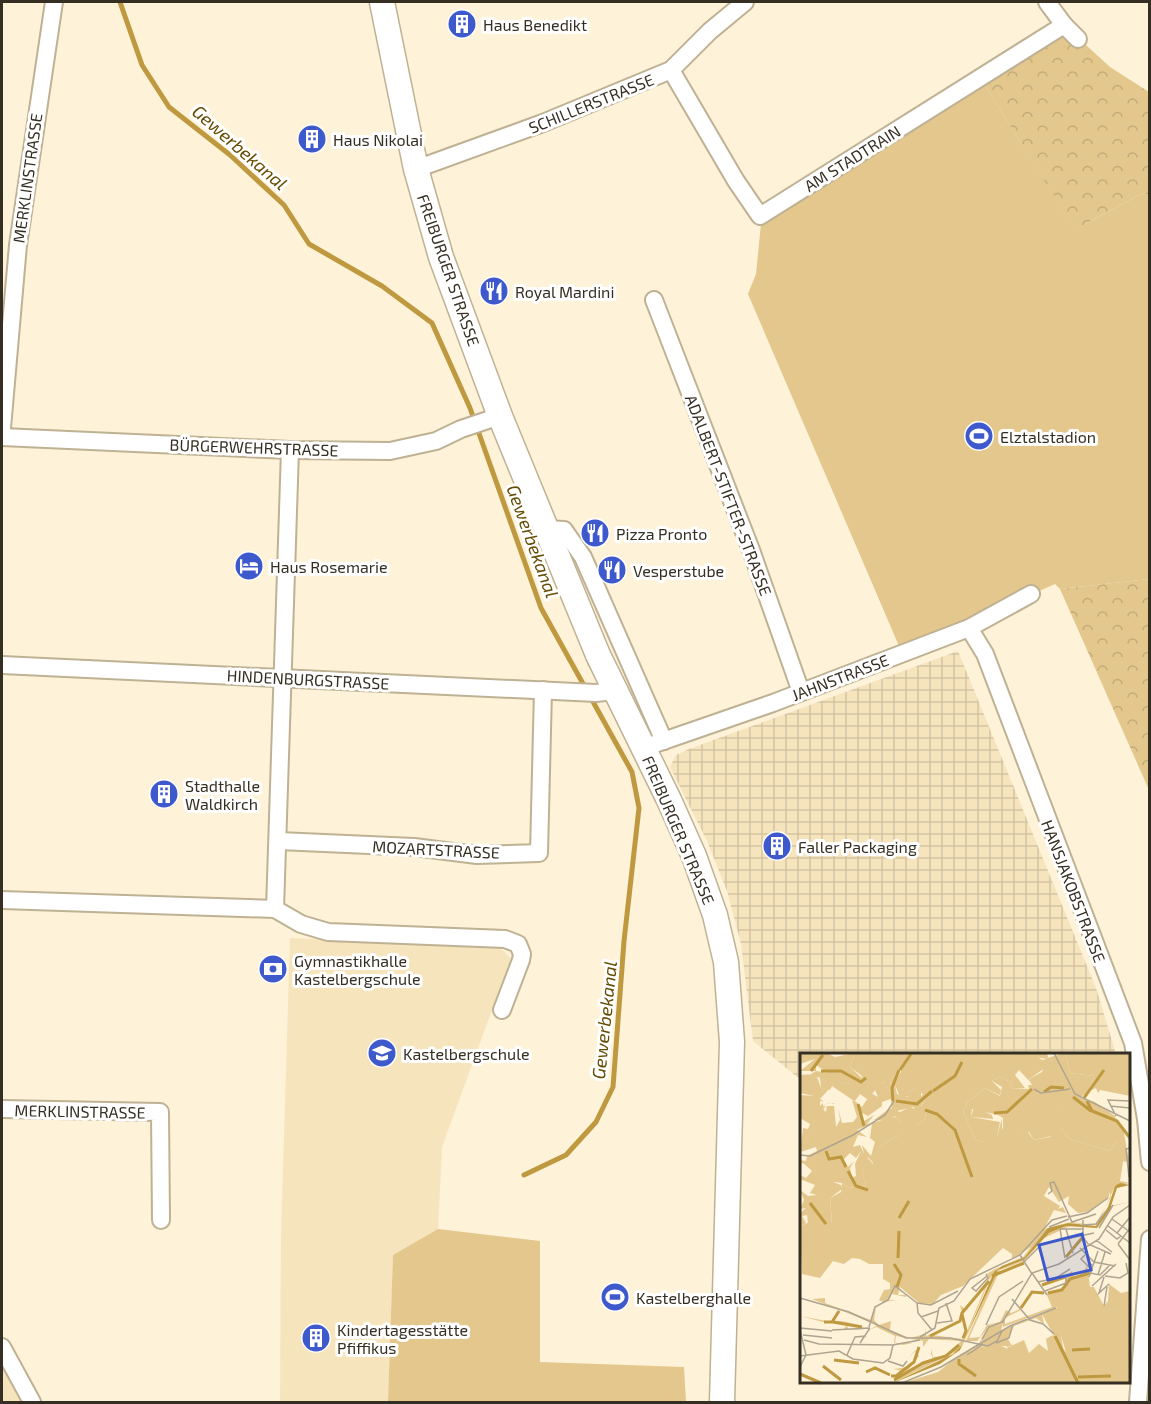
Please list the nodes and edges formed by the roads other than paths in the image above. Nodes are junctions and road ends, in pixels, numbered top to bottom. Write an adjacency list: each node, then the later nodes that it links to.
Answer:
1 (54, 2): 9 (street, MERKLINSTRASSE)
2 (382, 2): 8 (street, FREIBURGER STRASSE)
3 (745, 2): 7 (street, SCHILLERSTRASSE)
4 (1047, 2): 5 (street)
5 (1064, 25): 6 (street); 7 (street, AM STADTRAIN)
6 (1078, 39)
7 (671, 70): 8 (street, SCHILLERSTRASSE)
8 (416, 169): 11 (street, FREIBURGER STRASSE)
9 (10, 244): 12 (street, MERKLINSTRASSE)
10 (654, 300): 22 (street, ADALBERT-STIFTER-STRASSE)
11 (494, 419): 14 (street, BÜRGERWEHRSTRASSE); 15 (street, FREIBURGER STRASSE)
12 (2, 428)
13 (2, 437): 14 (street, BÜRGERWEHRSTRASSE)
14 (290, 450): 19 (street)
15 (546, 529): 21 (street, FREIBURGER STRASSE); 23 (street, FREIBURGER STRASSE)
16 (1031, 594): 17 (street, JAHNSTRASSE)
17 (969, 628): 22 (street, JAHNSTRASSE); 29 (street, HANSJAKOBSTRASSE)
18 (2, 665): 19 (street, HINDENBURGSTRASSE)
19 (282, 676): 20 (street, HINDENBURGSTRASSE); 24 (street)
20 (543, 690): 21 (street, HINDENBURGSTRASSE); 24 (street, MOZARTSTRASSE)
21 (605, 692): 23 (street, FREIBURGER STRASSE)
22 (801, 692): 23 (street, JAHNSTRASSE)
23 (654, 744): 35 (street, FREIBURGER STRASSE)
24 (279, 841): 26 (street)
25 (2, 900): 26 (street)
26 (275, 909): 27 (street)
27 (502, 1010)
28 (2, 1109): 30 (street, MERKLINSTRASSE)
29 (1149, 1162)
30 (161, 1220)
31 (1149, 1239): 33 (street)
32 (2, 1347): 34 (street)
33 (1134, 1372): 36 (street)
34 (32, 1402)
35 (722, 1402)
36 (1138, 1402)

